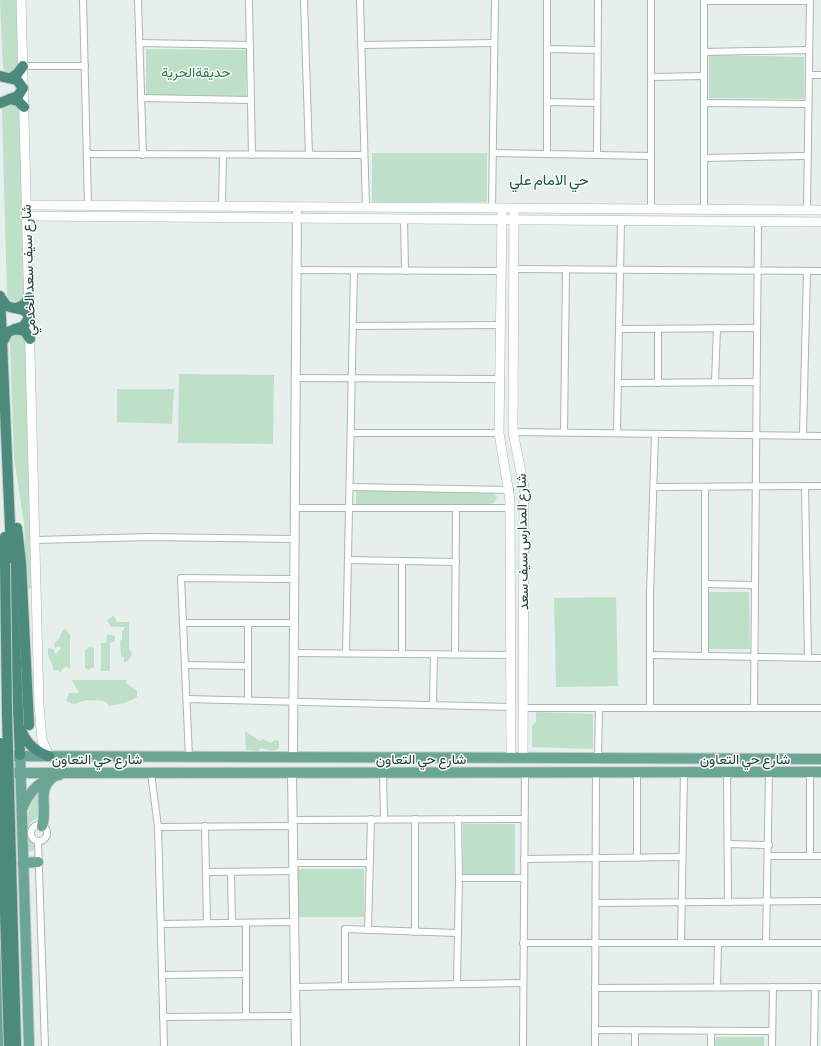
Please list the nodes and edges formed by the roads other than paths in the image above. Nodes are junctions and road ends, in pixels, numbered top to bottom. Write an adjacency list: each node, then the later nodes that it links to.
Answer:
1 (21, 0): 21 (main road, شارع سيف سعد الخدمي)
2 (83, 0): 22 (street)
3 (138, 0): 14 (street)
4 (249, 0): 15 (street)
5 (304, 0): 44 (street)
6 (360, 0): 16 (street)
7 (495, 0): 13 (street)
8 (547, 0): 17 (street)
9 (598, 0): 18 (street)
10 (651, 0): 27 (street)
11 (810, 0): 12 (street); 19 (street)
12 (704, 1): 20 (street)
13 (494, 43): 16 (street); 38 (street)
14 (140, 44): 15 (street); 30 (street)
15 (250, 45): 31 (street)
16 (362, 45): 45 (street)
17 (547, 49): 18 (street); 33 (street)
18 (597, 50): 34 (street)
19 (809, 50): 20 (street); 23 (street)
20 (704, 52): 26 (street)
21 (22, 66): 22 (street); 28 (highway); 29 (main road, شارع سيف سعد الخدمي)
22 (85, 66): 39 (street)
23 (808, 75): 24 (street); 36 (street)
24 (821, 75)
25 (0, 76): 28 (highway)
26 (704, 76): 27 (street); 35 (street)
27 (651, 77): 47 (street)
28 (11, 78): 29 (highway)
29 (23, 88): 32 (highway); 37 (main road, شارع سيف سعد الخدمي)
30 (141, 98): 31 (street); 40 (street)
31 (251, 100): 43 (street)
32 (5, 101): 37 (highway)
33 (547, 102): 34 (street); 41 (street)
34 (597, 103): 46 (street)
35 (704, 103): 36 (street); 49 (street)
36 (808, 104): 48 (street)
37 (24, 107): 50 (main road, شارع سيف سعد الخدمي)
38 (493, 153): 41 (street); 55 (street)
39 (87, 154): 40 (street); 51 (street)
40 (143, 154): 42 (street)
41 (547, 154): 46 (street)
42 (223, 155): 43 (street); 52 (street)
43 (252, 155): 44 (street)
44 (308, 155): 45 (street)
45 (364, 155): 54 (street)
46 (597, 155): 47 (street)
47 (651, 156): 58 (street)
48 (807, 156): 49 (street); 62 (street)
49 (704, 158): 59 (street)
50 (26, 205): 51 (main road); 64 (main road, شارع سيف سعد الخدمي)
51 (88, 205): 52 (main road)
52 (222, 206): 53 (main road)
53 (297, 206): 54 (main road); 65 (street)
54 (366, 207): 55 (main road)
55 (492, 208): 56 (main road)
56 (502, 208): 57 (main road); 67 (main road, شارع المدارس سيف سعد)
57 (514, 208): 58 (main road); 68 (main road, شارع المدارس سيف سعد)
58 (651, 209): 59 (main road)
59 (704, 209): 60 (main road)
60 (717, 209): 61 (main road); 70 (main road)
61 (732, 209): 62 (main road); 71 (main road)
62 (807, 210): 63 (main road)
63 (821, 210)
64 (27, 216): 65 (main road); 87 (main road, شارع سيف سعد الخدمي)
65 (297, 218): 66 (main road); 76 (street)
66 (404, 218): 67 (main road); 79 (street)
67 (502, 219): 68 (main road); 80 (main road, شارع المدارس سيف سعد)
68 (514, 219): 69 (main road); 74 (main road, شارع المدارس سيف سعد)
69 (621, 220): 70 (main road); 77 (street)
70 (718, 221): 71 (main road)
71 (730, 221): 72 (main road)
72 (758, 221): 73 (main road); 81 (street)
73 (821, 222)
74 (514, 269): 75 (street); 85 (main road, شارع المدارس سيف سعد)
75 (566, 269): 77 (street); 109 (street)
76 (296, 270): 78 (street); 101 (street)
77 (621, 270): 81 (street); 97 (street)
78 (354, 271): 79 (street); 93 (street)
79 (405, 271): 80 (street)
80 (501, 271): 84 (main road, شارع المدارس سيف سعد)
81 (757, 271): 82 (street); 96 (street)
82 (807, 271): 83 (street); 115 (street)
83 (821, 271)
84 (501, 284): 85 (main road); 88 (main road, شارع المدارس سيف سعد)
85 (514, 286): 89 (main road, شارع المدارس سيف سعد)
86 (0, 296): 90 (highway); 100 (highway)
87 (29, 296): 90 (highway); 91 (main road, شارع سيف سعد الخدمي)
88 (501, 297): 89 (main road); 92 (main road, شارع المدارس سيف سعد)
89 (514, 298): 108 (main road, شارع المدارس سيف سعد)
90 (17, 308): 91 (highway)
91 (29, 318): 94 (highway); 99 (main road, شارع سيف سعد الخدمي)
92 (501, 325): 93 (street); 103 (main road, شارع المدارس سيف سعد)
93 (353, 326): 102 (street)
94 (15, 328): 99 (highway); 100 (highway)
95 (717, 328): 96 (street); 98 (street); 105 (street)
96 (756, 328): 106 (street)
97 (620, 329): 98 (street); 107 (street)
98 (658, 329): 104 (street)
99 (30, 339): 131 (main road, شارع سيف سعد الخدمي)
100 (2, 343): 117 (highway)
101 (296, 378): 102 (street); 126 (street)
102 (352, 378): 103 (street); 110 (street)
103 (500, 379): 112 (main road, شارع المدارس سيف سعد)
104 (658, 382): 105 (street); 107 (street)
105 (715, 382): 106 (street)
106 (756, 382): 114 (street)
107 (619, 383): 111 (street)
108 (513, 432): 109 (street); 139 (main road, شارع المدارس سيف سعد)
109 (564, 432): 111 (street)
110 (351, 433): 112 (street); 120 (street)
111 (617, 433): 113 (street)
112 (499, 434): 124 (main road, شارع المدارس سيف سعد)
113 (655, 434): 114 (street); 121 (street)
114 (755, 434): 115 (street); 123 (street)
115 (802, 435): 116 (street)
116 (821, 436)
117 (7, 457): 125 (highway); 276 (highway, bridge)
118 (805, 486): 119 (street); 123 (street); 154 (street)
119 (821, 486)
120 (350, 487): 124 (street); 127 (street)
121 (654, 487): 122 (street); 151 (street)
122 (705, 487): 123 (street); 136 (street)
123 (755, 487): 137 (street)
124 (510, 490): 129 (main road, شارع المدارس سيف سعد)
125 (9, 495): 158 (highway); 171 (highway)
126 (295, 508): 127 (street); 130 (street)
127 (350, 508): 128 (street); 132 (street)
128 (456, 508): 129 (street); 134 (street)
129 (510, 508): 138 (main road, شارع المدارس سيف سعد)
130 (294, 539): 131 (street); 135 (street)
131 (36, 540): 175 (main road, شارع سيف سعد الخدمي)
132 (348, 560): 133 (street); 146 (street)
133 (402, 561): 134 (street); 147 (street)
134 (456, 562): 149 (street)
135 (294, 579): 140 (street); 142 (street)
136 (705, 584): 137 (street); 152 (street)
137 (755, 585): 153 (street)
138 (510, 616): 139 (main road); 143 (main road, شارع المدارس سيف سعد)
139 (523, 616): 144 (main road, شارع المدارس سيف سعد)
140 (183, 623): 141 (street); 156 (street)
141 (248, 623): 142 (street); 157 (street)
142 (294, 623): 145 (street)
143 (510, 630): 144 (main road); 150 (main road, شارع المدارس سيف سعد)
144 (523, 631): 166 (main road, شارع المدارس سيف سعد)
145 (294, 653): 146 (street); 162 (street)
146 (346, 653): 147 (street)
147 (402, 653): 148 (street)
148 (434, 654): 149 (street); 163 (street)
149 (455, 654): 150 (street)
150 (510, 655): 164 (main road, شارع المدارس سيف سعد)
151 (651, 655): 152 (street); 165 (street)
152 (705, 656): 153 (street)
153 (754, 657): 154 (street); 168 (street)
154 (808, 658): 155 (street)
155 (821, 658)
156 (185, 665): 157 (street); 160 (street)
157 (248, 666): 161 (street)
158 (18, 693): 159 (highway); 170 (highway)
159 (0, 694)
160 (187, 700): 161 (street); 176 (street)
161 (248, 700): 162 (street)
162 (293, 702): 163 (street); 179 (street)
163 (433, 705): 164 (street)
164 (511, 707): 180 (main road, شارع المدارس سيف سعد)
165 (650, 707): 167 (street); 168 (street)
166 (523, 708): 167 (street); 181 (main road, شارع المدارس سيف سعد)
167 (599, 708): 184 (street)
168 (754, 708): 169 (street)
169 (821, 708)
170 (19, 720): 173 (highway); 175 (highway)
171 (29, 725)
172 (0, 743): 275 (highway, bridge)
173 (20, 755): 174 (main road, شارع حي التعاون); 175 (main road, شارع حي التعاون); 191 (main road)
174 (0, 756)
175 (49, 756): 176 (main road, شارع حي التعاون)
176 (189, 757): 177 (main road, شارع حي التعاون)
177 (209, 757): 178 (main road, شارع حي التعاون); 194 (main road)
178 (229, 757): 179 (main road, شارع حي التعاون); 195 (main road)
179 (293, 757): 180 (main road, شارع حي التعاون)
180 (511, 758): 181 (main road, شارع حي التعاون)
181 (523, 758): 182 (main road, شارع حي التعاون)
182 (552, 758): 183 (main road, شارع حي التعاون); 199 (main road)
183 (568, 758): 184 (main road, شارع حي التعاون); 200 (main road)
184 (598, 758): 185 (main road, شارع حي التعاون)
185 (821, 758)
186 (684, 772): 202 (main road, شارع حي التعاون); 203 (main road, شارع حي التعاون); 221 (street)
187 (769, 772): 188 (main road, شارع حي التعاون); 203 (main road, شارع حي التعاون); 217 (street)
188 (810, 772): 189 (main road, شارع حي التعاون); 219 (street)
189 (821, 772)
190 (0, 773): 191 (main road, شارع حي التعاون)
191 (21, 773): 192 (main road, شارع حي التعاون); 205 (main road)
192 (71, 773): 193 (main road, شارع حي التعاون); 204 (main road)
193 (151, 773): 194 (main road, شارع حي التعاون); 214 (street)
194 (209, 773): 195 (main road, شارع حي التعاون)
195 (230, 773): 196 (main road, شارع حي التعاون)
196 (292, 773): 197 (main road, شارع حي التعاون); 211 (street)
197 (383, 773): 198 (main road, شارع حي التعاون); 207 (street)
198 (525, 773): 199 (main road, شارع حي التعاون); 210 (street)
199 (550, 773): 200 (main road, شارع حي التعاون)
200 (569, 773): 201 (main road, شارع حي التعاون)
201 (596, 773): 202 (main road, شارع حي التعاون); 223 (street)
202 (637, 773): 224 (street)
203 (728, 773): 216 (street)
204 (56, 776): 205 (main road); 212 (main road)
205 (22, 815): 226 (main road)
206 (370, 819): 207 (street); 211 (street); 227 (street)
207 (384, 819): 208 (street)
208 (415, 819): 209 (street); 244 (street)
209 (458, 819): 210 (street); 231 (street)
210 (524, 819): 222 (street)
211 (293, 823): 213 (street); 228 (street)
212 (42, 826): 215 (street); 215 (street)
213 (205, 826): 214 (street); 229 (street)
214 (158, 827): 242 (street)
215 (38, 840): 225 (street)
216 (728, 844): 217 (street); 236 (street)
217 (769, 845): 218 (street)
218 (769, 856): 219 (street); 233 (street)
219 (810, 856): 220 (street)
220 (821, 856)
221 (681, 857): 224 (street); 235 (street)
222 (524, 858): 223 (street); 232 (street)
223 (596, 858): 224 (street); 237 (street)
224 (637, 858)
225 (38, 862): 226 (main road); 278 (street)
226 (23, 863): 253 (main road)
227 (370, 863): 228 (street); 243 (street)
228 (294, 867): 230 (street); 238 (street)
229 (206, 872): 230 (street); 239 (street)
230 (231, 872): 240 (street)
231 (459, 878): 232 (street); 245 (street)
232 (524, 878): 246 (street)
233 (768, 901): 234 (street); 236 (street); 250 (street)
234 (821, 901)
235 (681, 902): 236 (street); 237 (street); 248 (street)
236 (728, 902)
237 (596, 903): 247 (street)
238 (294, 922): 241 (street); 262 (street)
239 (207, 923): 240 (street); 242 (street)
240 (232, 923): 241 (street)
241 (246, 923): 255 (street)
242 (161, 924): 256 (street)
243 (368, 930): 244 (street); 261 (street)
244 (414, 932): 245 (street)
245 (457, 933): 258 (street)
246 (523, 943): 247 (street); 257 (street)
247 (596, 943): 248 (street); 266 (street)
248 (681, 943): 249 (street)
249 (718, 943): 250 (street); 263 (street)
250 (766, 943): 251 (street)
251 (821, 943)
252 (0, 952): 254 (main road)
253 (26, 963): 254 (main road); 260 (main road)
254 (0, 964): 259 (main road)
255 (246, 974): 256 (street); 268 (street)
256 (162, 976): 267 (street)
257 (523, 983): 258 (street); 281 (street)
258 (457, 984): 261 (street)
259 (1, 986): 260 (main road); 274 (main road)
260 (27, 986): 277 (main road)
261 (346, 986): 262 (street)
262 (295, 987): 269 (street)
263 (717, 987): 264 (street); 266 (street)
264 (773, 987): 265 (street); 273 (street)
265 (818, 987): 286 (street)
266 (595, 988): 270 (street)
267 (163, 1016): 268 (street); 279 (street)
268 (246, 1016): 269 (street)
269 (296, 1016): 280 (street)
270 (595, 1030): 271 (street); 282 (street)
271 (635, 1030): 272 (street); 283 (street)
272 (711, 1031): 273 (street); 284 (street)
273 (771, 1031): 285 (street)
274 (3, 1046)
275 (9, 1046)
276 (16, 1046)
277 (29, 1046)
278 (45, 1046)
279 (164, 1046)
280 (296, 1046)
281 (523, 1046)
282 (595, 1046)
283 (635, 1046)
284 (711, 1046)
285 (772, 1046)
286 (814, 1046)

